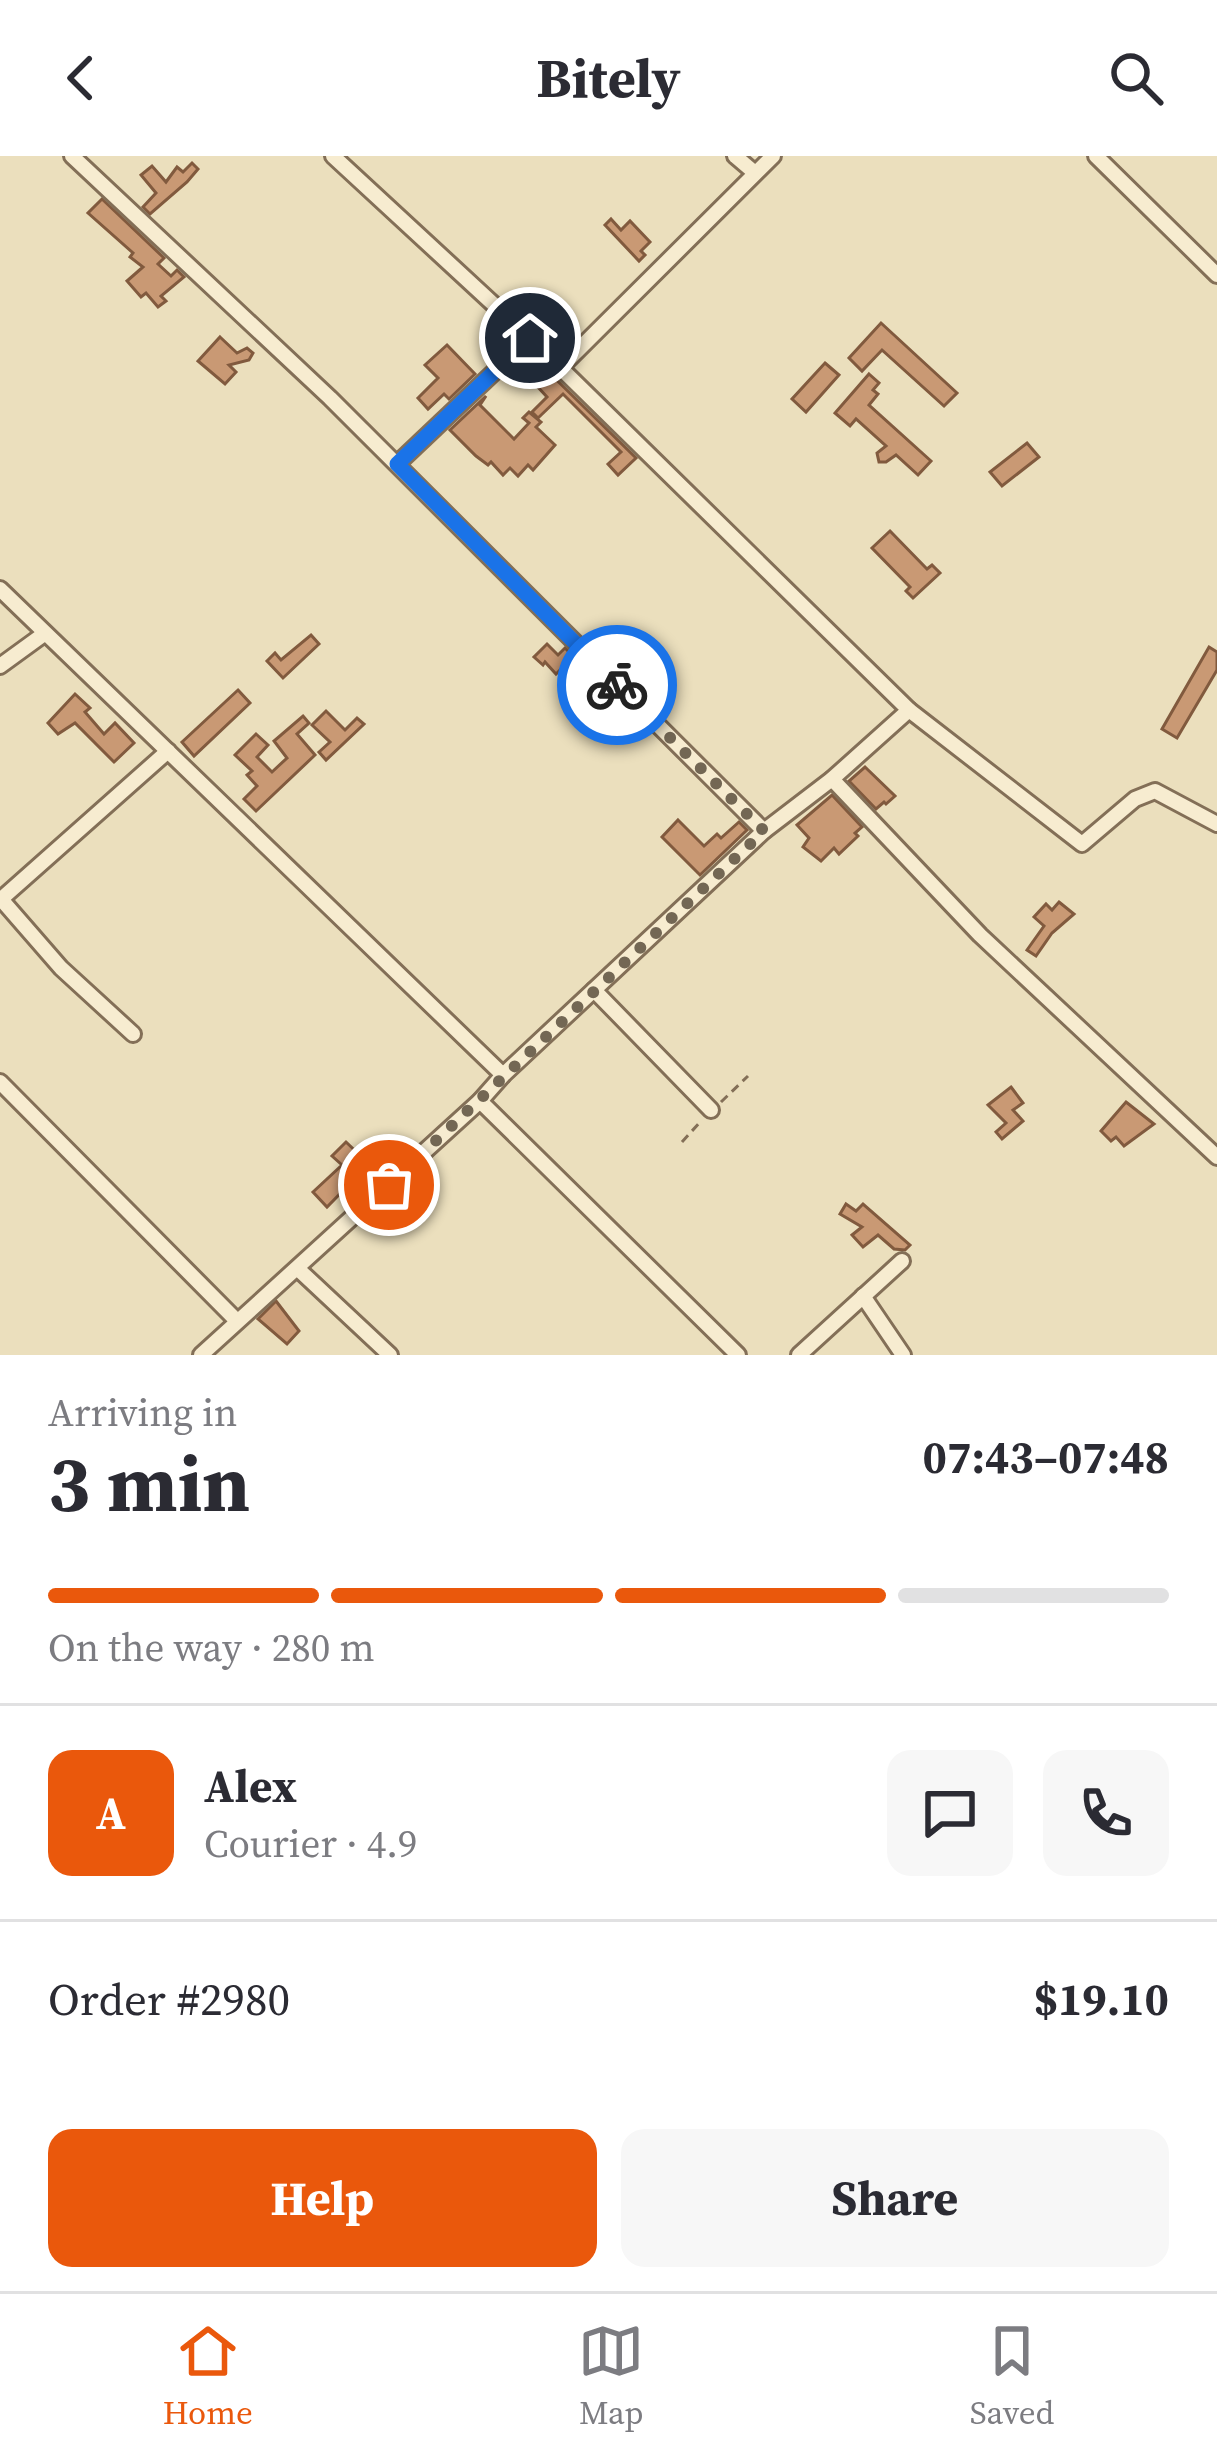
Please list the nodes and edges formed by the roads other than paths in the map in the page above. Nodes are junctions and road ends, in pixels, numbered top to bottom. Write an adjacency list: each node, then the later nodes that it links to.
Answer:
1 (73, 156): 10 (street)
2 (333, 156): 8 (street)
3 (735, 156): 6 (street)
4 (773, 156): 6 (street)
5 (1096, 156): 7 (street)
6 (755, 173): 9 (street)
7 (1217, 275)
8 (530, 338): 9 (street); 10 (street)
9 (560, 368): 14 (street)
10 (397, 464): 18 (street)
11 (0, 590): 12 (street)
12 (44, 634): 13 (street); 15 (street)
13 (0, 666)
14 (909, 710): 16 (street); 17 (street)
15 (168, 751): 19 (street); 22 (street)
16 (832, 778): 18 (street); 26 (street)
17 (1217, 824)
18 (764, 831): 20 (street)
19 (0, 899): 21 (street)
20 (594, 990): 22 (street); 25 (street)
21 (133, 1034)
22 (503, 1075): 24 (street)
23 (0, 1082): 30 (street)
24 (480, 1101): 28 (street); 33 (street)
25 (711, 1111)
26 (1217, 1157)
27 (902, 1261): 29 (street)
28 (298, 1270): 30 (street); 32 (street)
29 (863, 1296): 34 (street); 35 (street)
30 (237, 1321): 31 (street)
31 (201, 1355)
32 (390, 1355)
33 (738, 1355)
34 (799, 1355)
35 (903, 1355)

